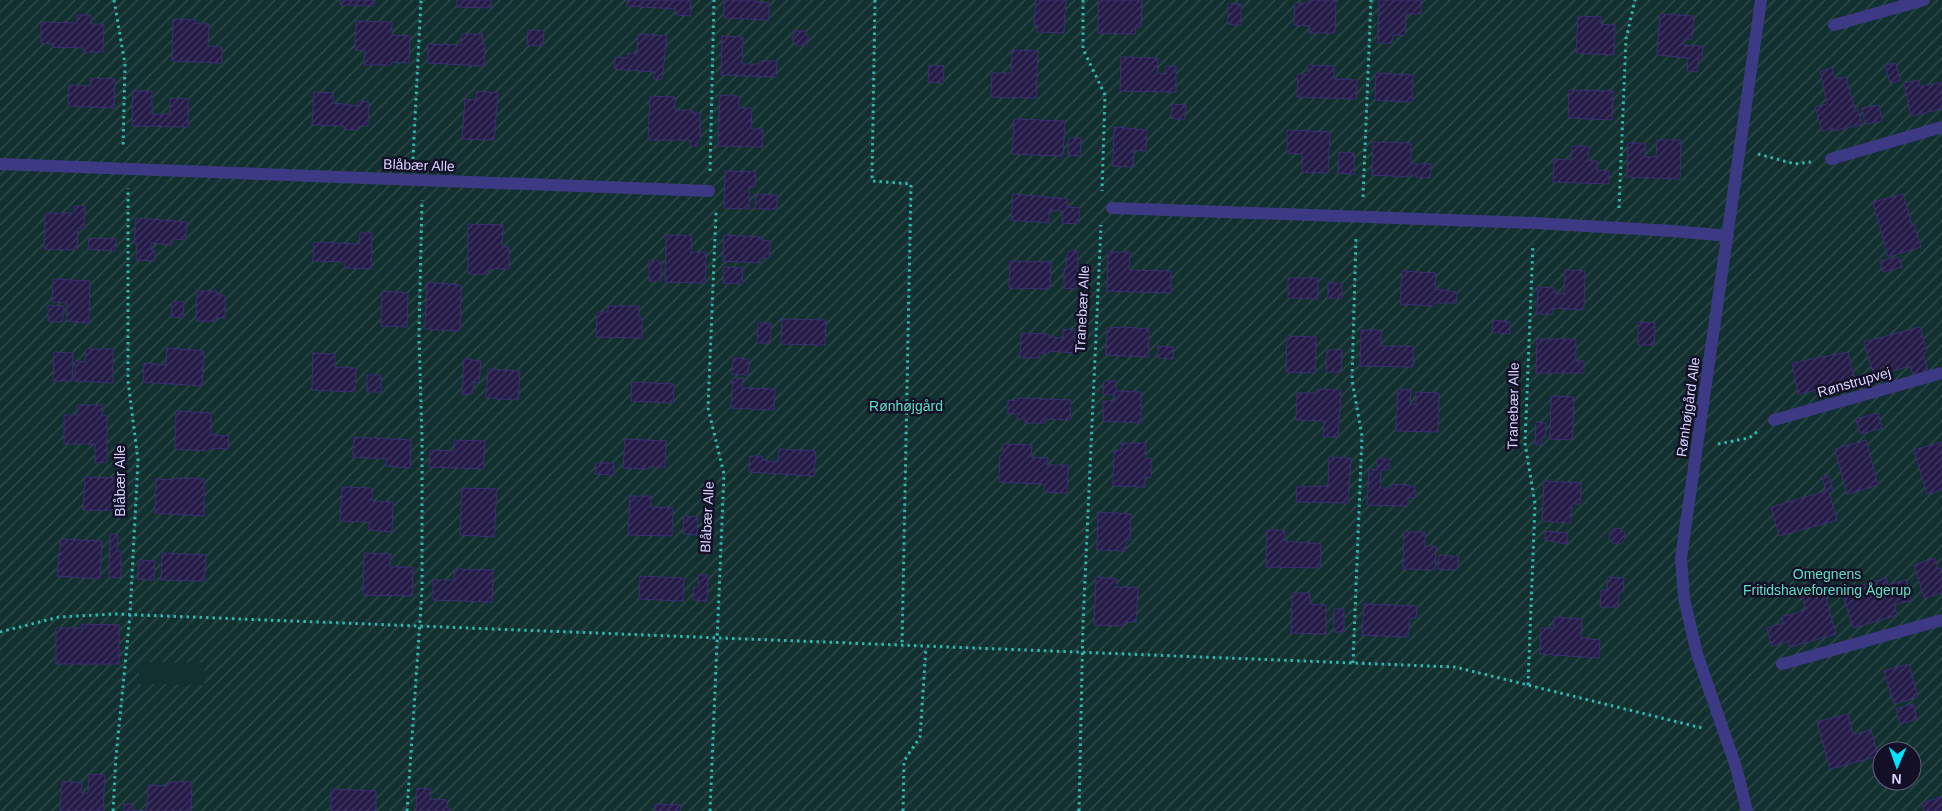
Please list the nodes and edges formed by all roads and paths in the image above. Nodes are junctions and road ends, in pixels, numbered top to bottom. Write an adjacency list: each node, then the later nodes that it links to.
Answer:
1 (114, 0): 15 (path, Blåbær Alle)
2 (421, 0): 16 (path)
3 (714, 0): 17 (path, Blåbær Alle)
4 (875, 0): 33 (path)
5 (1083, 0): 18 (path)
6 (1372, 0): 21 (path)
7 (1635, 0): 23 (path)
8 (1761, 0): 12 (street, Rønhøjgård Alle)
9 (1924, 0): 10 (street)
10 (1834, 25)
11 (1942, 127): 13 (street)
12 (1740, 151): 13 (path); 24 (street, Rønhøjgård Alle)
13 (1831, 159)
14 (0, 164): 15 (street, Blåbær Alle)
15 (125, 168): 16 (street, Blåbær Alle); 28 (path, Blåbær Alle)
16 (417, 180): 17 (street, Blåbær Alle); 30 (path)
17 (709, 191): 32 (path, Blåbær Alle)
18 (1102, 198)
19 (1112, 208): 21 (street)
20 (1101, 217): 35 (path, Tranebær Alle)
21 (1359, 217): 22 (street); 36 (path)
22 (1534, 223): 23 (street); 38 (path, Tranebær Alle)
23 (1618, 228): 24 (street)
24 (1728, 236): 27 (street, Rønhøjgård Alle)
25 (1942, 373): 26 (street, Rønstrupvej)
26 (1774, 420): 27 (path)
27 (1697, 448): 39 (street, Rønhøjgård Alle)
28 (130, 615): 30 (path); 31 (path); 40 (path, Blåbær Alle)
29 (1942, 620): 37 (street)
30 (419, 626): 32 (path); 41 (path)
31 (0, 632)
32 (716, 638): 33 (path); 42 (path, Blåbær Alle)
33 (902, 646): 34 (path)
34 (926, 647): 35 (path); 43 (path)
35 (1083, 654): 36 (path); 44 (path, Tranebær Alle)
36 (1353, 663): 38 (path)
37 (1782, 664)
38 (1528, 685): 39 (path)
39 (1723, 732): 45 (street, Rønhøjgård Alle)
40 (113, 811)
41 (407, 811)
42 (710, 811)
43 (902, 811)
44 (1079, 811)
45 (1747, 811)

